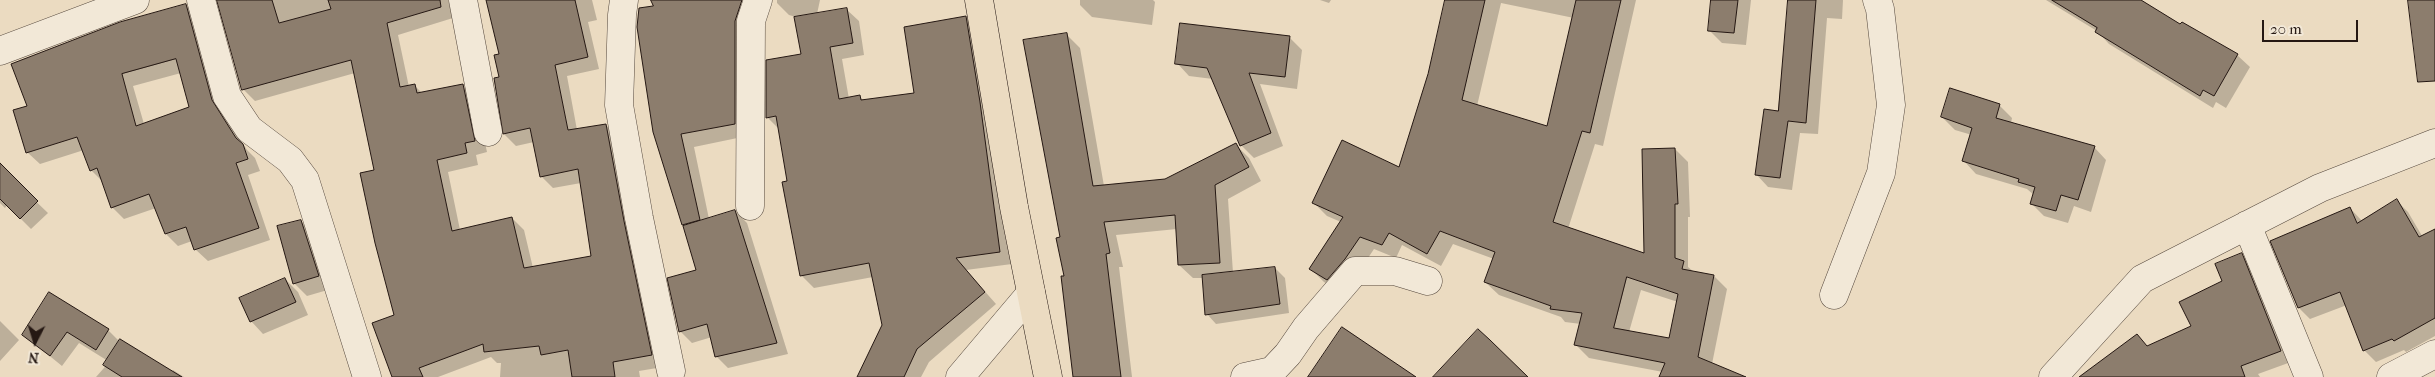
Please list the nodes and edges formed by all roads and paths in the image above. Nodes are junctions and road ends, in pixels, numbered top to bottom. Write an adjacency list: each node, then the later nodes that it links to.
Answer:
1 (135, 0): 8 (street)
2 (200, 0): 18 (street)
3 (463, 0): 9 (street)
4 (624, 0): 17 (street)
5 (758, 0): 11 (street)
6 (979, 0): 14 (main road)
7 (1877, 0): 15 (street)
8 (0, 51)
9 (488, 132)
10 (2435, 143): 12 (street)
11 (750, 206)
12 (2247, 225): 22 (street); 23 (street)
13 (1428, 281): 21 (street)
14 (1031, 293): 19 (street); 20 (main road)
15 (1834, 295)
16 (2435, 354): 24 (street)
17 (671, 372)
18 (367, 377)
19 (960, 377)
20 (1048, 377)
21 (1245, 377)
22 (2053, 377)
23 (2309, 377)
24 (2391, 377)

